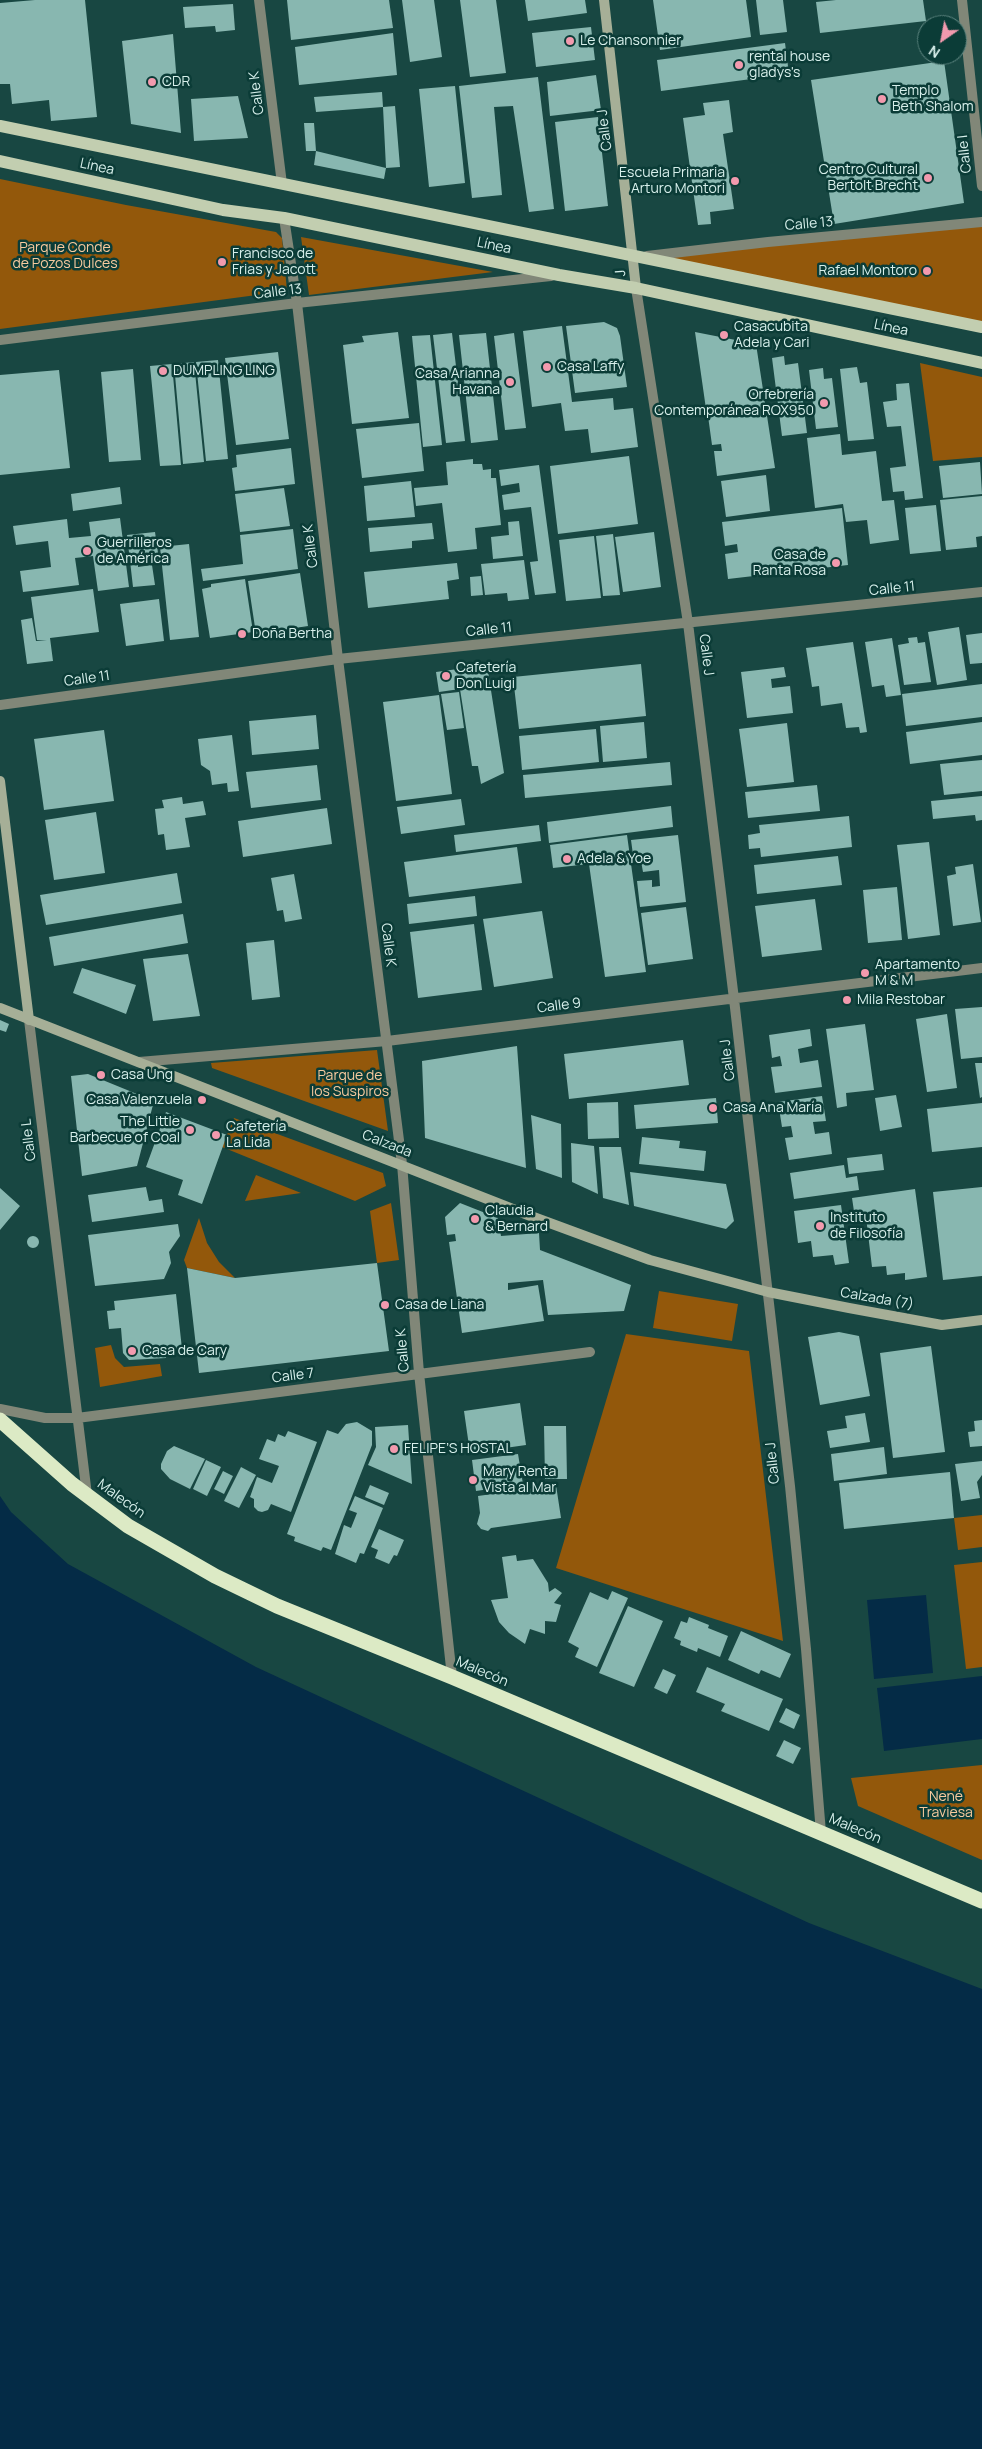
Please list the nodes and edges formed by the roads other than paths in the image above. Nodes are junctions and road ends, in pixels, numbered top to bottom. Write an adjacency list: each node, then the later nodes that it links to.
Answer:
1 (260, 0): 6 (street, Calle K)
2 (604, 0): 10 (main road, Calle J)
3 (962, 0): 7 (street, Calle I)
4 (0, 126): 6 (main road, Línea)
5 (0, 161): 8 (main road, Línea)
6 (282, 184): 10 (main road, Línea)
7 (982, 186)
8 (284, 218): 11 (main road, Línea); 13 (street, Calle K)
9 (982, 222): 10 (street, Calle 13)
10 (637, 257): 12 (main road, J); 14 (main road, Línea)
11 (559, 275): 12 (main road, Línea); 13 (street, Calle 13)
12 (636, 288): 16 (main road, Línea); 18 (street, Calle J)
13 (297, 303): 15 (street, Calle 13); 19 (street, Calle K)
14 (982, 327)
15 (0, 340)
16 (982, 363)
17 (982, 592): 18 (street, Calle 11)
18 (688, 624): 19 (street, Calle 11); 23 (street, Calle J)
19 (338, 659): 20 (street, Calle 11); 26 (street, Calle K)
20 (0, 705)
21 (0, 781): 25 (main road, Calle L)
22 (982, 968): 23 (street, Calle 9)
23 (734, 999): 26 (street, Calle 9); 29 (street, Calle J)
24 (0, 1008): 25 (main road, Calzada)
25 (29, 1020): 27 (main road, Calzada); 34 (street, Calle L)
26 (386, 1041): 27 (street, Calle 9); 28 (street, Calle K)
27 (139, 1062): 28 (main road, Calzada)
28 (402, 1164): 29 (main road, Calzada); 32 (street, Calle K)
29 (768, 1292): 30 (main road, Calzada (7)); 38 (street, Calle J)
30 (982, 1320)
31 (590, 1352): 32 (street, Calle 7)
32 (419, 1373): 34 (street, Calle 7); 37 (street, Calle K)
33 (0, 1410): 34 (street, Calle 7)
34 (77, 1418): 36 (street, Calle L)
35 (0, 1420): 36 (highway, Malecón)
36 (87, 1495): 37 (highway, Malecón)
37 (452, 1677): 38 (highway, Malecón)
38 (821, 1833): 39 (highway, Malecón)
39 (982, 1901)

